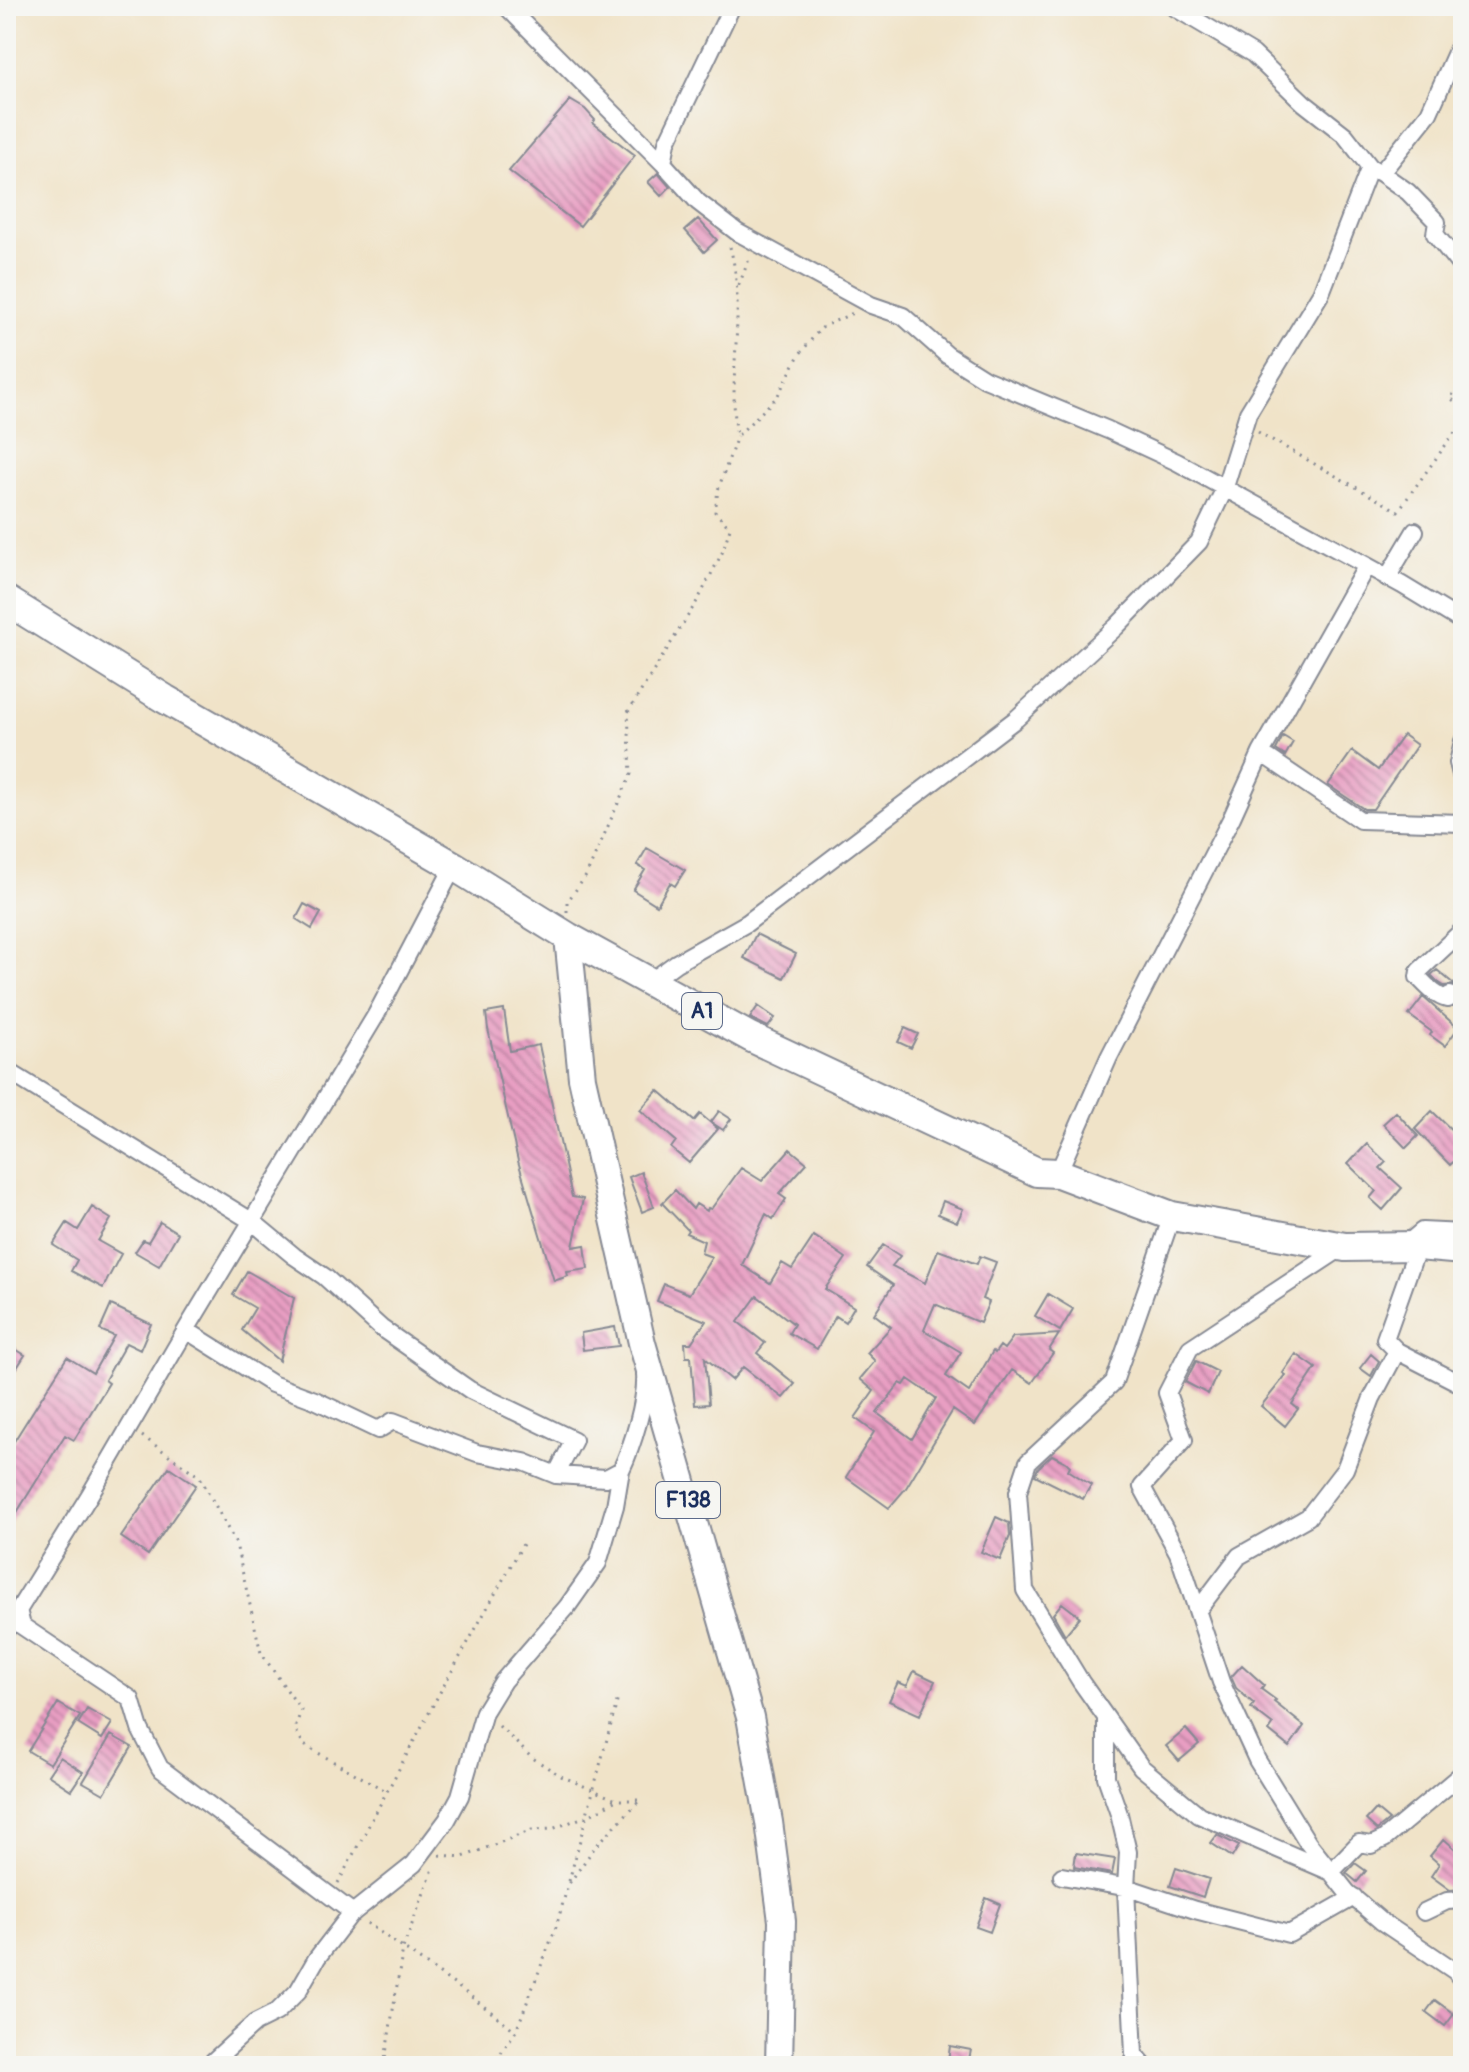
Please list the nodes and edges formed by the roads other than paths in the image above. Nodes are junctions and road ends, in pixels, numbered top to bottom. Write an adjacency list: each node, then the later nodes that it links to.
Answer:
1 (506, 6): 5 (street)
2 (732, 6): 5 (street)
3 (1172, 6): 6 (street)
4 (1463, 37): 6 (street)
5 (663, 163): 8 (street)
6 (1376, 170): 7 (street); 8 (street)
7 (1463, 269)
8 (1224, 490): 10 (street); 21 (street)
9 (1415, 531): 11 (street)
10 (1366, 567): 11 (street); 15 (street)
11 (1387, 578): 13 (street)
12 (6, 600): 18 (highway, A1)
13 (1463, 622)
14 (1463, 741): 16 (street)
15 (1261, 753): 17 (street); 24 (street)
16 (1463, 782)
17 (1463, 823)
18 (454, 866): 20 (highway, A1); 26 (street)
19 (1463, 930): 22 (street)
20 (568, 937): 21 (highway, A1); 32 (main road, F138)
21 (650, 982): 24 (highway, A1)
22 (1463, 1001)
23 (6, 1070): 26 (street)
24 (1058, 1173): 25 (highway, A1)
25 (1172, 1216): 29 (highway, A1); 40 (street)
26 (253, 1222): 31 (street); 36 (street)
27 (1463, 1233): 28 (street)
28 (1418, 1246): 29 (highway, A1); 30 (highway, A1); 33 (street)
29 (1345, 1247): 38 (street)
30 (1463, 1250)
31 (186, 1330): 36 (street); 37 (street)
32 (642, 1343): 35 (street); 51 (main road, F138)
33 (1397, 1351): 34 (street); 38 (street)
34 (1463, 1385)
35 (621, 1470): 36 (street); 48 (street)
36 (556, 1475)
37 (12, 1607): 39 (street); 48 (street)
38 (1198, 1610): 42 (street)
39 (6, 1630)
40 (1106, 1719): 42 (street); 44 (street)
41 (1463, 1773): 42 (street)
42 (1331, 1872): 45 (street)
43 (1062, 1876): 44 (street)
44 (1126, 1888): 45 (street); 52 (street)
45 (1354, 1897): 49 (street)
46 (1463, 1900): 47 (street)
47 (1424, 1912)
48 (353, 1913): 50 (street)
49 (1463, 1981)
50 (208, 2066)
51 (779, 2066)
52 (1144, 2066)

